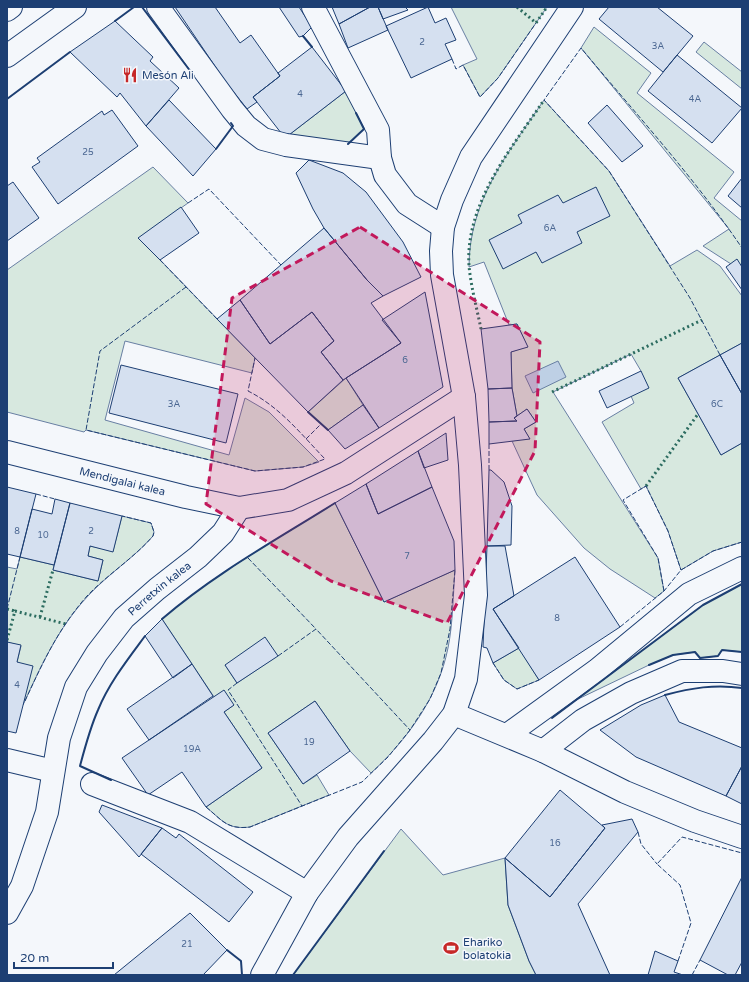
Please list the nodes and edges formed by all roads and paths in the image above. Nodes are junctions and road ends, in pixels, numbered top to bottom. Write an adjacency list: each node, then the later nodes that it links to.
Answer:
1 (11, 7): 6 (street)
2 (75, 7): 7 (street)
3 (158, 7): 8 (street)
4 (313, 7): 8 (street)
5 (572, 7): 9 (street)
6 (7, 10)
7 (7, 56)
8 (380, 158): 9 (street)
9 (443, 227): 10 (street)
10 (464, 397): 12 (street); 15 (street)
11 (7, 452): 12 (street, Mendigalai kalea)
12 (239, 508): 19 (street, Perretxin kalea)
13 (742, 568): 16 (street)
14 (742, 674): 17 (street)
15 (454, 714): 16 (street); 22 (street)
16 (507, 735): 17 (street)
17 (543, 751): 21 (street)
18 (7, 760): 19 (street)
19 (53, 771): 23 (street, Perretxin kalea)
20 (92, 784): 22 (street)
21 (742, 837)
22 (308, 893): 24 (street)
23 (7, 914)
24 (262, 975)

